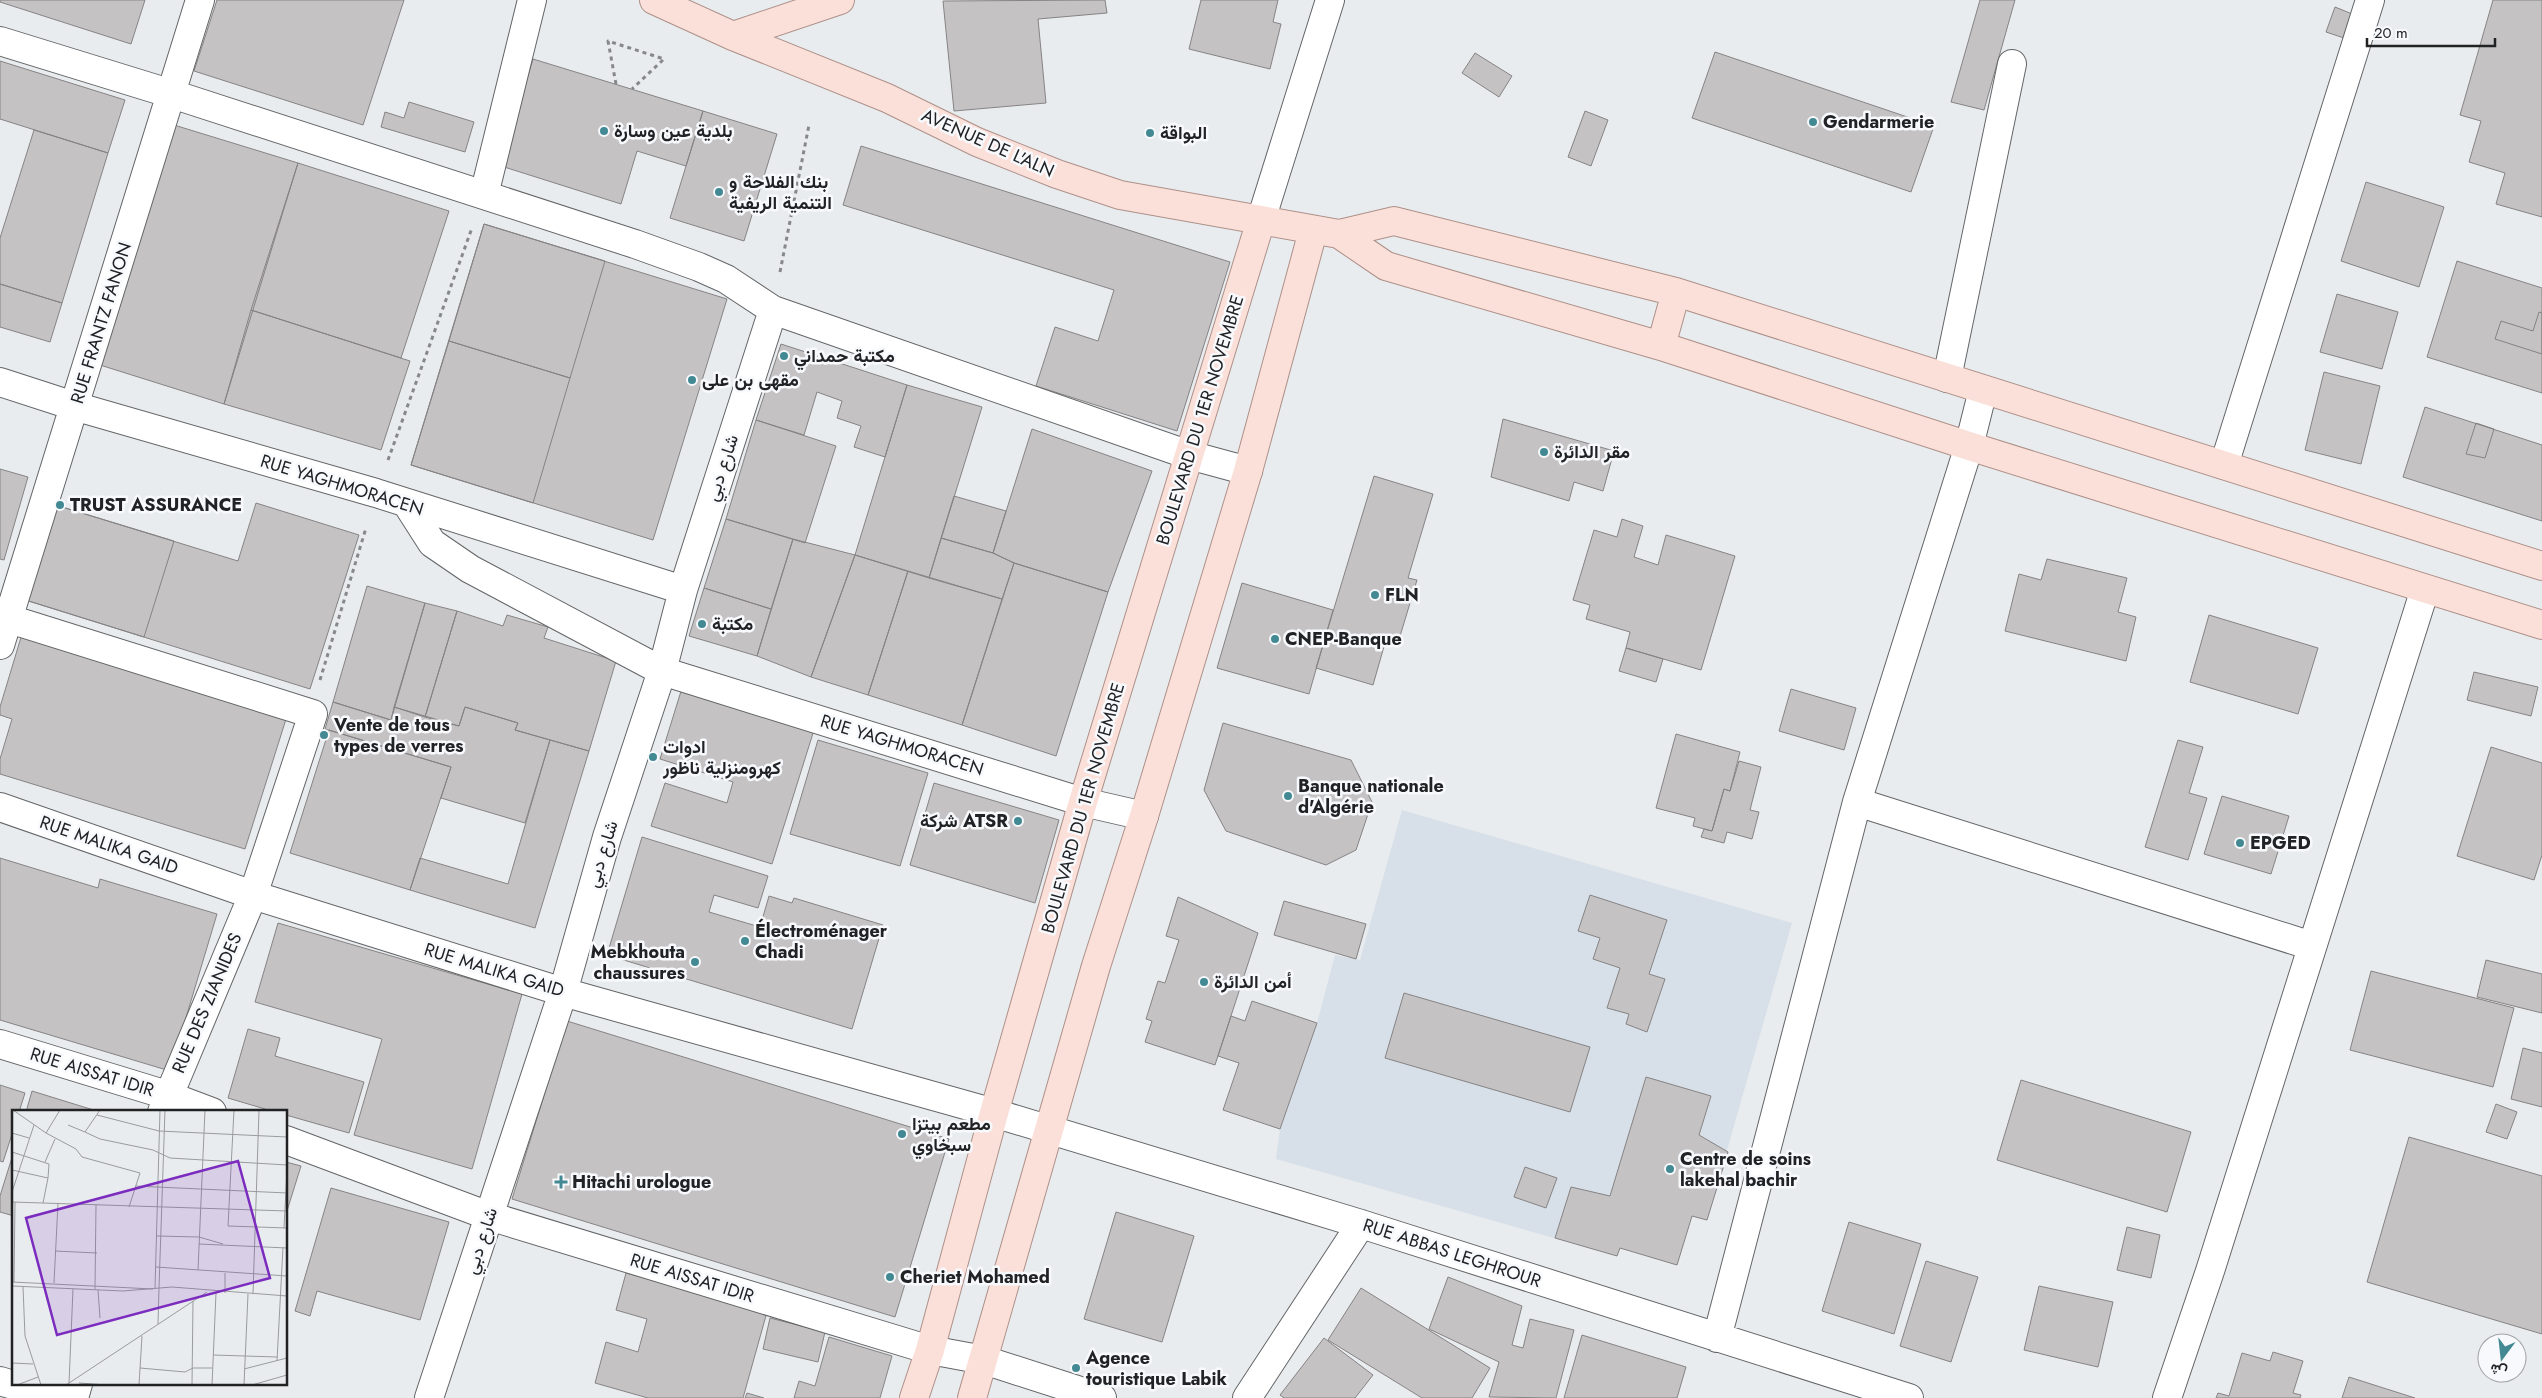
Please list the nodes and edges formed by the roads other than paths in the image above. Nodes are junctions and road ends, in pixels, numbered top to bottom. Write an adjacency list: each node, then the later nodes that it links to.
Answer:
1 (200, 0): 10 (street, RUE FRANTZ FANON)
2 (532, 0): 11 (street)
3 (654, 0): 7 (main road, AVENUE DE L'ALN)
4 (840, 0): 7 (main road)
5 (1330, 0): 12 (street)
6 (2370, 0): 23 (street)
7 (733, 36): 12 (main road, AVENUE DE L'ALN)
8 (0, 41): 10 (street)
9 (2012, 64): 17 (street)
10 (172, 94): 11 (street); 20 (street, RUE FRANTZ FANON)
11 (484, 195): 15 (street)
12 (1261, 220): 13 (main road, AVENUE DE L'ALN); 22 (main road, BOULEVARD DU 1ER NOVEMBRE)
13 (1326, 232): 14 (main road); 16 (main road); 24 (main road)
14 (1676, 292): 16 (main road); 17 (main road)
15 (773, 310): 22 (street); 28 (street, شارع دبي)
16 (1661, 346): 21 (main road)
17 (1948, 378): 19 (main road)
18 (0, 382): 20 (street, RUE YAGHMORACEN)
19 (1983, 390): 21 (street); 23 (main road)
20 (74, 406): 25 (street, RUE YAGHMORACEN); 29 (street, RUE FRANTZ FANON)
21 (1969, 446): 27 (main road); 34 (street)
22 (1189, 455): 24 (street); 33 (main road, BOULEVARD DU 1ER NOVEMBRE)
23 (2224, 465): 26 (main road)
24 (1248, 471): 36 (main road)
25 (406, 504): 28 (street, RUE YAGHMORACEN); 32 (street, RUE YAGHMORACEN)
26 (2542, 566)
27 (2425, 589): 30 (main road); 38 (street)
28 (683, 590): 32 (street, شارع دبي)
29 (4, 618): 31 (street, RUE FRANTZ FANON); 37 (street, RUE DES ZIANIDES)
30 (2542, 624)
31 (0, 645)
32 (662, 670): 33 (street, RUE YAGHMORACEN); 39 (street, شارع دبي)
33 (1083, 802): 36 (street, RUE YAGHMORACEN); 43 (main road, BOULEVARD DU 1ER NOVEMBRE)
34 (1857, 802): 38 (street); 48 (street)
35 (0, 807): 37 (street, RUE MALIKA GAID)
36 (1144, 816): 44 (main road)
37 (253, 895): 39 (street, RUE MALIKA GAID); 41 (street, RUE DES ZIANIDES)
38 (2312, 946): 61 (street)
39 (563, 992): 43 (street, RUE MALIKA GAID); 46 (street, شارع دبي)
40 (0, 1044): 41 (street, RUE AISSAT IDIR)
41 (165, 1103): 42 (street, RUE AISSAT IDIR)
42 (202, 1110)
43 (994, 1114): 44 (street, RUE ABBAS LEGHROUR); 49 (main road, BOULEVARD DU 1ER NOVEMBRE)
44 (1048, 1130): 47 (street, RUE ABBAS LEGHROUR); 50 (main road)
45 (288, 1141): 46 (street, RUE AISSAT IDIR)
46 (488, 1216): 49 (street, RUE AISSAT IDIR); 55 (street, شارع دبي)
47 (1361, 1224): 48 (street, RUE ABBAS LEGHROUR); 59 (street)
48 (1716, 1338): 60 (street, RUE ABBAS LEGHROUR)
49 (930, 1350): 50 (street, RUE AISSAT IDIR); 56 (main road, BOULEVARD DU 1ER NOVEMBRE)
50 (984, 1360): 57 (main road); 58 (street, RUE AISSAT IDIR)
51 (0, 1381): 52 (street)
52 (12, 1385)
53 (16, 1386): 54 (street)
54 (56, 1398)
55 (429, 1398)
56 (914, 1398)
57 (972, 1398)
58 (1102, 1398)
59 (1246, 1398)
60 (1909, 1398)
61 (2167, 1398)

